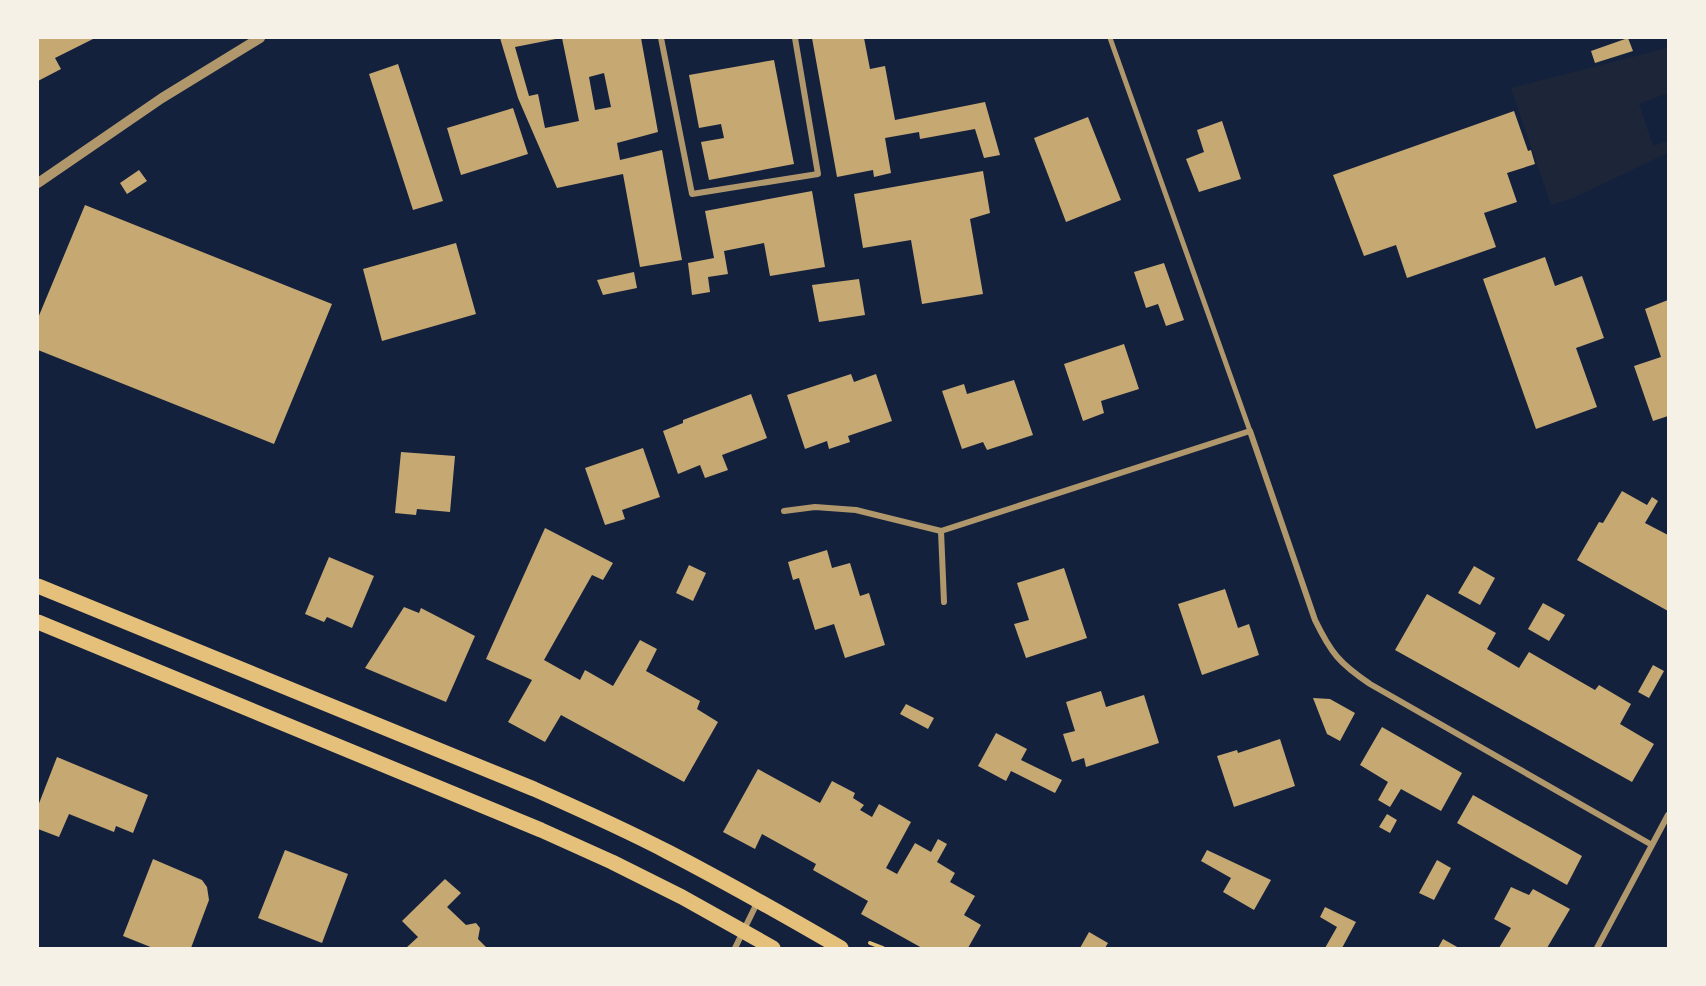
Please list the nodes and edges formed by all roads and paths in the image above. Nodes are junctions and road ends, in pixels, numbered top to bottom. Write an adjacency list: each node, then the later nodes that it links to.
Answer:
1 (260, 38): 5 (street)
2 (661, 38): 3 (street)
3 (795, 38)
4 (1110, 38): 6 (street)
5 (38, 183)
6 (1250, 431): 8 (street); 13 (street)
7 (784, 511): 8 (street)
8 (941, 531): 10 (street)
9 (38, 586): 14 (main road)
10 (944, 602)
11 (38, 622): 15 (main road)
12 (1668, 815): 13 (street)
13 (1652, 845): 19 (street)
14 (758, 901): 15 (street); 18 (main road)
15 (742, 931): 16 (street); 17 (main road)
16 (735, 948)
17 (772, 948)
18 (841, 948)
19 (1598, 948)

